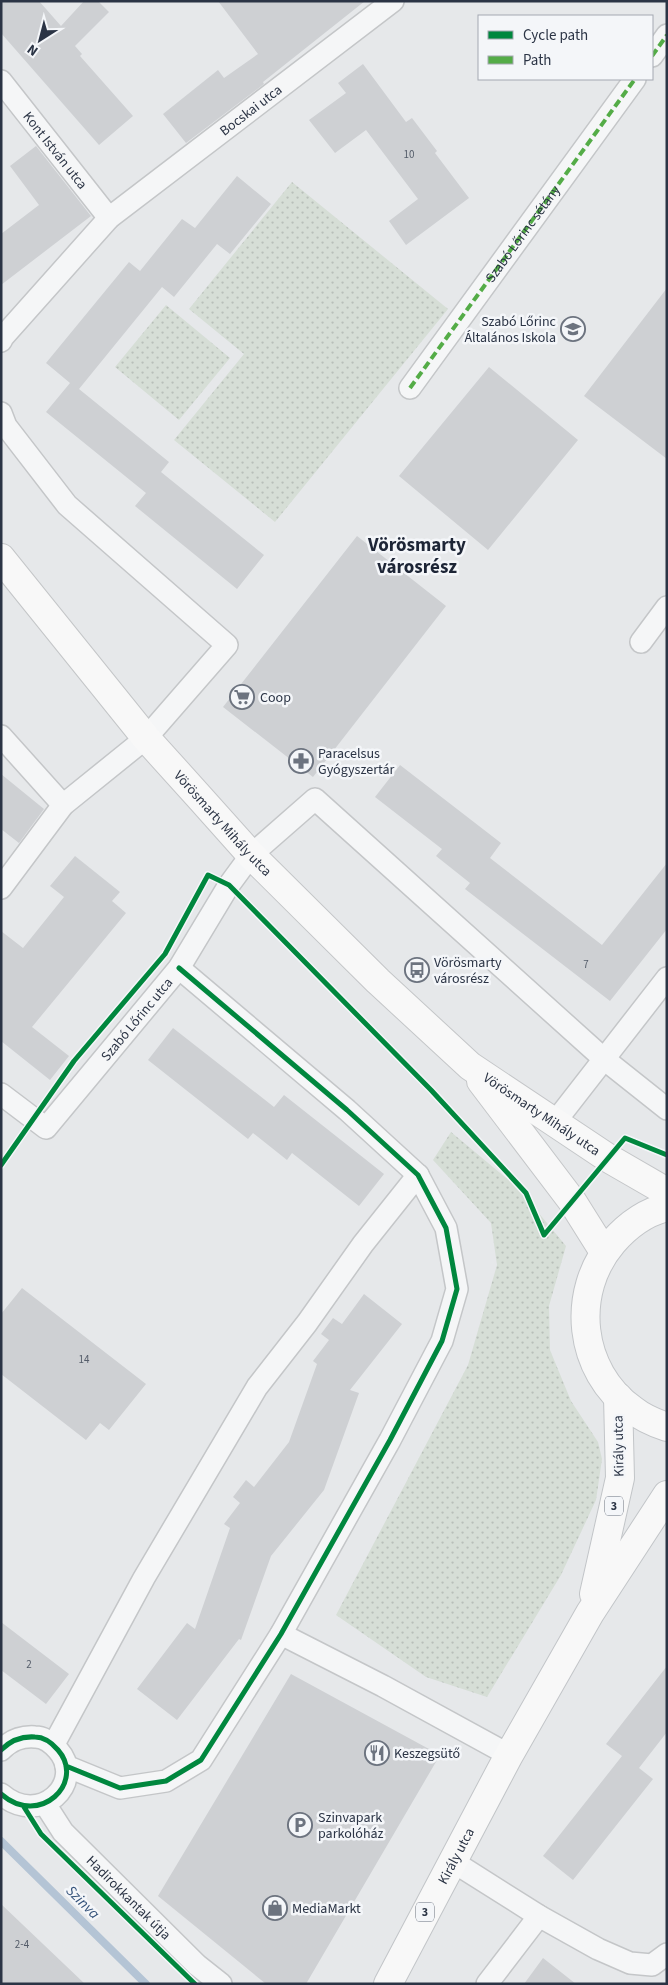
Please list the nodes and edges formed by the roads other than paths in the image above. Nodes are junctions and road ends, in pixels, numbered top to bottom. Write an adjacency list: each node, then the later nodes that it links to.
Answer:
1 (392, 1): 6 (street, Bocskai utca)
2 (667, 35): 3 (street)
3 (653, 55)
4 (634, 80): 8 (street, Szabó Lőrinc sétány)
5 (1, 81): 6 (street, Kont István utca)
6 (109, 218): 7 (street, Bocskai utca)
7 (1, 341)
8 (410, 388)
9 (1, 413): 14 (street)
10 (1, 558): 14 (main road, Vörösmarty Mihály utca)
11 (667, 607): 12 (street)
12 (641, 642)
13 (1, 736): 15 (street)
14 (146, 738): 15 (street); 16 (main road, Vörösmarty Mihály utca)
15 (63, 805): 17 (street)
16 (250, 855): 18 (street, Szabó Lőrinc utca); 20 (street, Szabó Lőrinc utca); 21 (main road, Vörösmarty Mihály utca)
17 (1, 888)
18 (179, 968): 22 (street, Szabó Lőrinc utca); 25 (street)
19 (667, 978): 20 (street)
20 (604, 1059): 23 (street); 24 (street)
21 (470, 1066): 24 (main road, Vörösmarty Mihály utca); 28 (main road, Vörösmarty Mihály utca)
22 (1, 1094)
23 (667, 1109)
24 (555, 1122): 26 (main road, Vörösmarty Mihály utca)
25 (418, 1175): 33 (street); 34 (street)
26 (667, 1192)
27 (667, 1207): 28 (main road)
28 (604, 1252): 29 (main road)
29 (618, 1397): 30 (main road); 32 (main road, Király utca / 3)
30 (667, 1427)
31 (667, 1495): 32 (main road, Király utca / 3)
32 (590, 1613): 36 (main road, Király utca / 3)
33 (281, 1634): 36 (street); 37 (street)
34 (54, 1744): 35 (street); 37 (street)
35 (1, 1750)
36 (509, 1755): 40 (main road, Király utca / 3)
37 (66, 1766): 39 (street)
38 (1, 1794): 39 (street)
39 (46, 1804): 43 (street, Hadirokkantak útja)
40 (452, 1861): 41 (street); 44 (main road, Király utca / 3)
41 (539, 1916): 42 (street); 45 (street)
42 (667, 1954)
43 (221, 1984)
44 (388, 1984)
45 (487, 1984)

